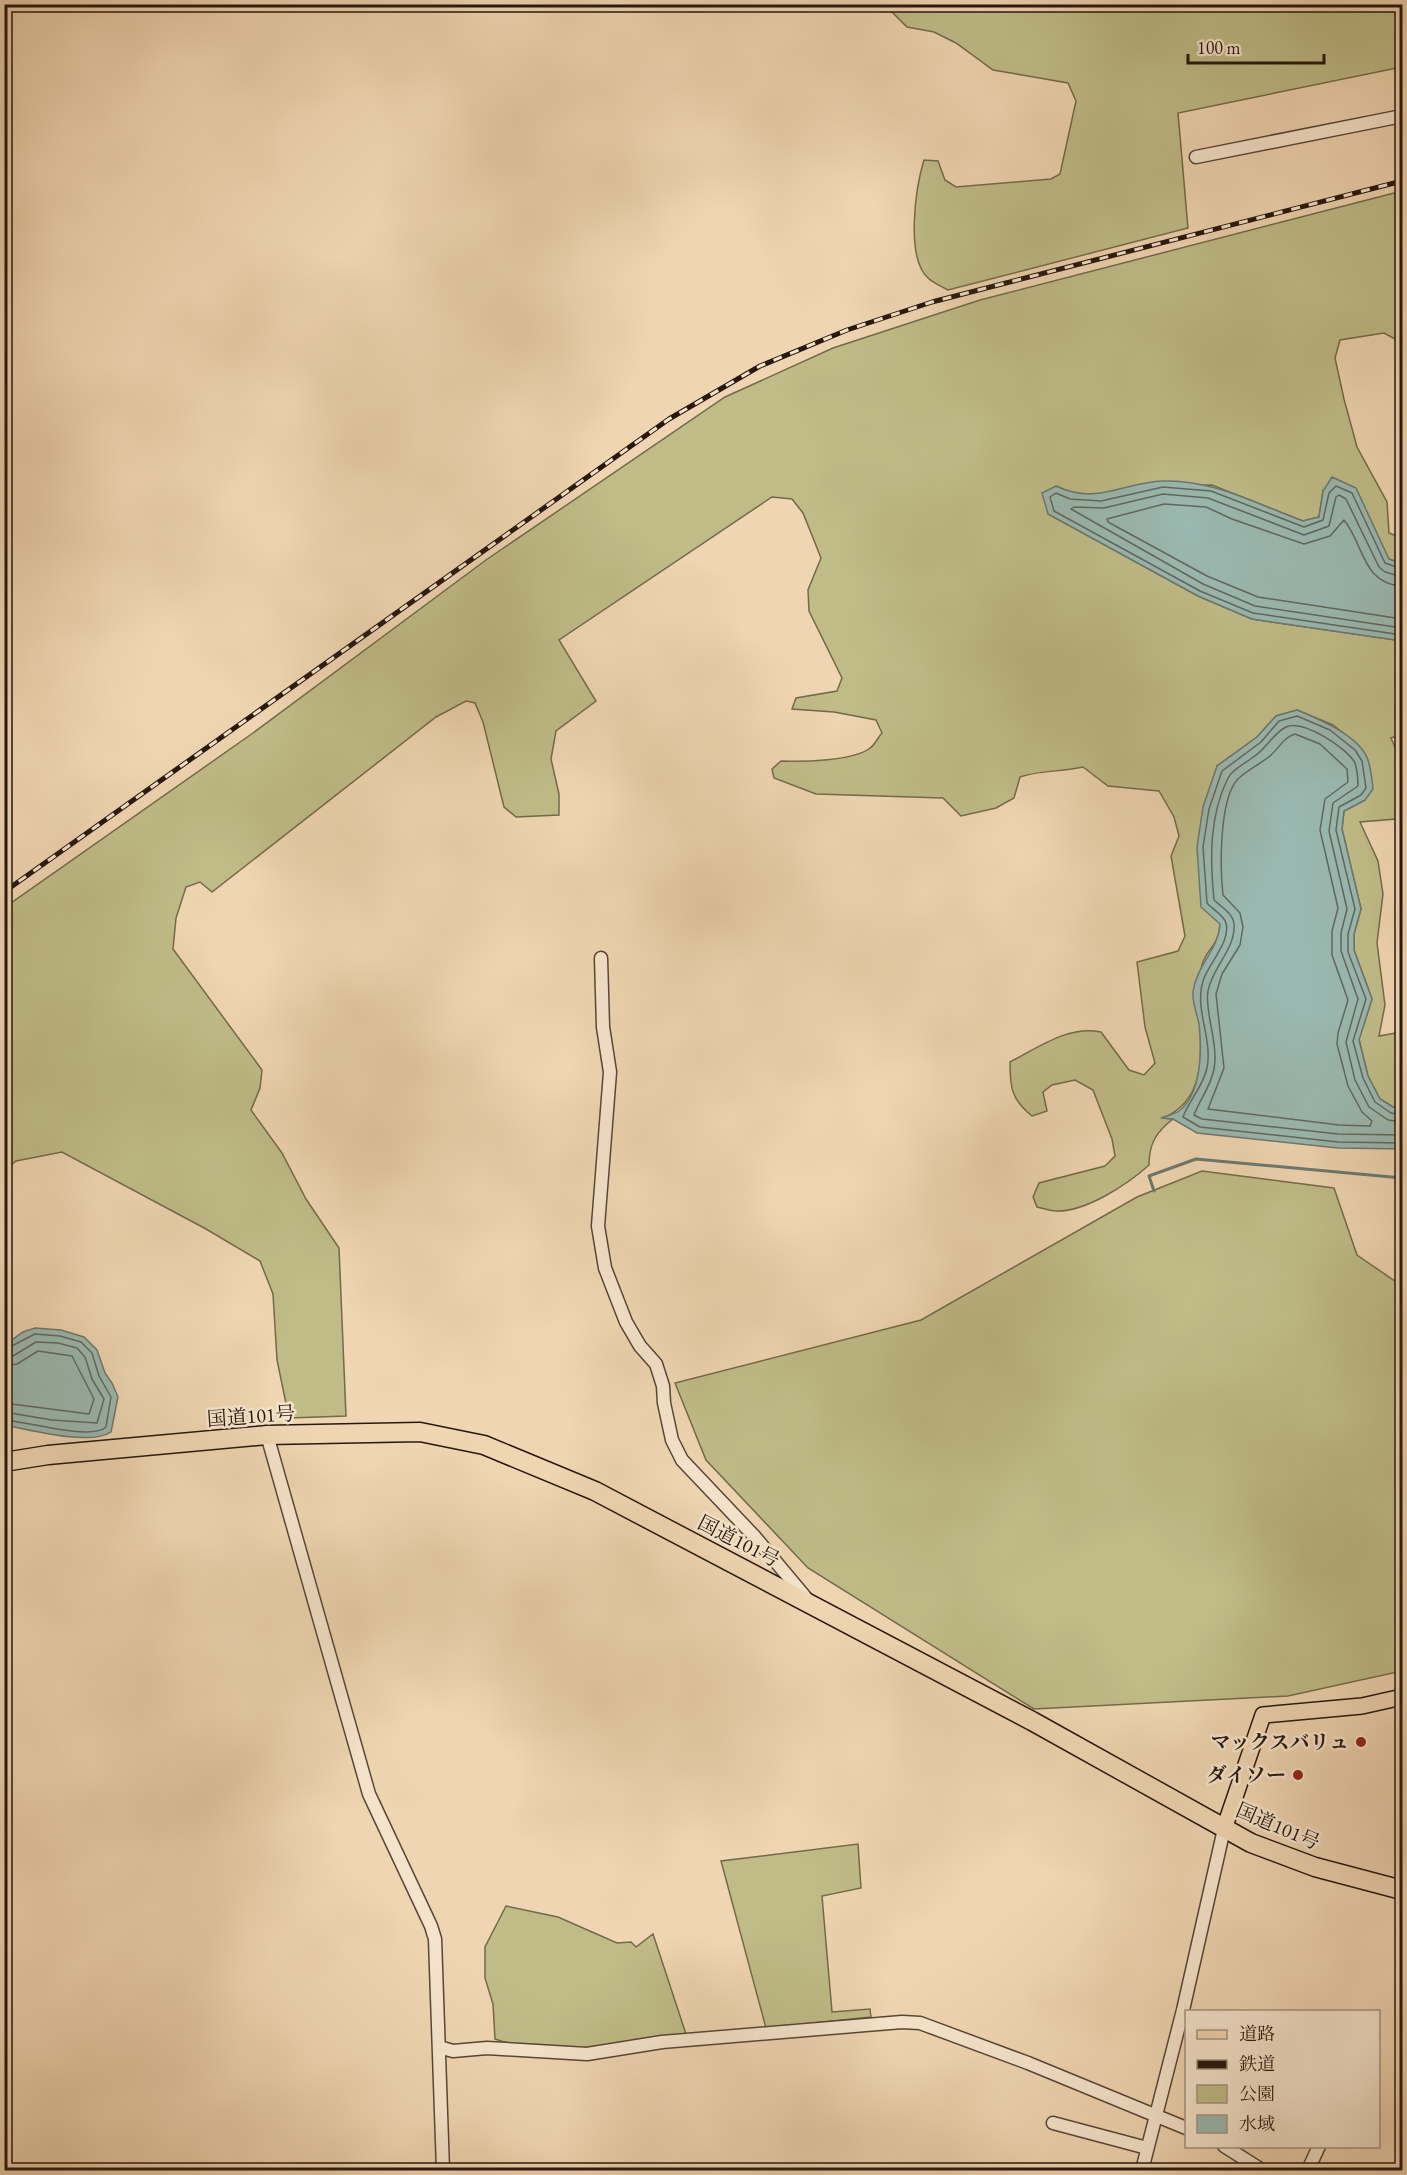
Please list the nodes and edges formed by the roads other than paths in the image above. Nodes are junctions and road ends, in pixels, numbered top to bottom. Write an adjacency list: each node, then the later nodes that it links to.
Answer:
1 (1402, 116): 2 (street)
2 (1196, 157)
3 (601, 958): 6 (street)
4 (267, 1436): 5 (highway, 国道101号); 6 (highway, 国道101号); 10 (street)
5 (4, 1462)
6 (809, 1603): 8 (highway, 国道101号)
7 (1402, 1697): 8 (main road)
8 (1224, 1829): 9 (highway, 国道101号); 11 (street)
9 (1402, 1890)
10 (439, 2047): 11 (street); 17 (street)
11 (1157, 2115): 13 (street); 14 (street)
12 (1053, 2123): 14 (street)
13 (1185, 2128)
14 (1147, 2148): 18 (street)
15 (1227, 2148): 19 (street)
16 (1318, 2148): 20 (street)
17 (442, 2170)
18 (1142, 2170)
19 (1262, 2170)
20 (1308, 2170)

